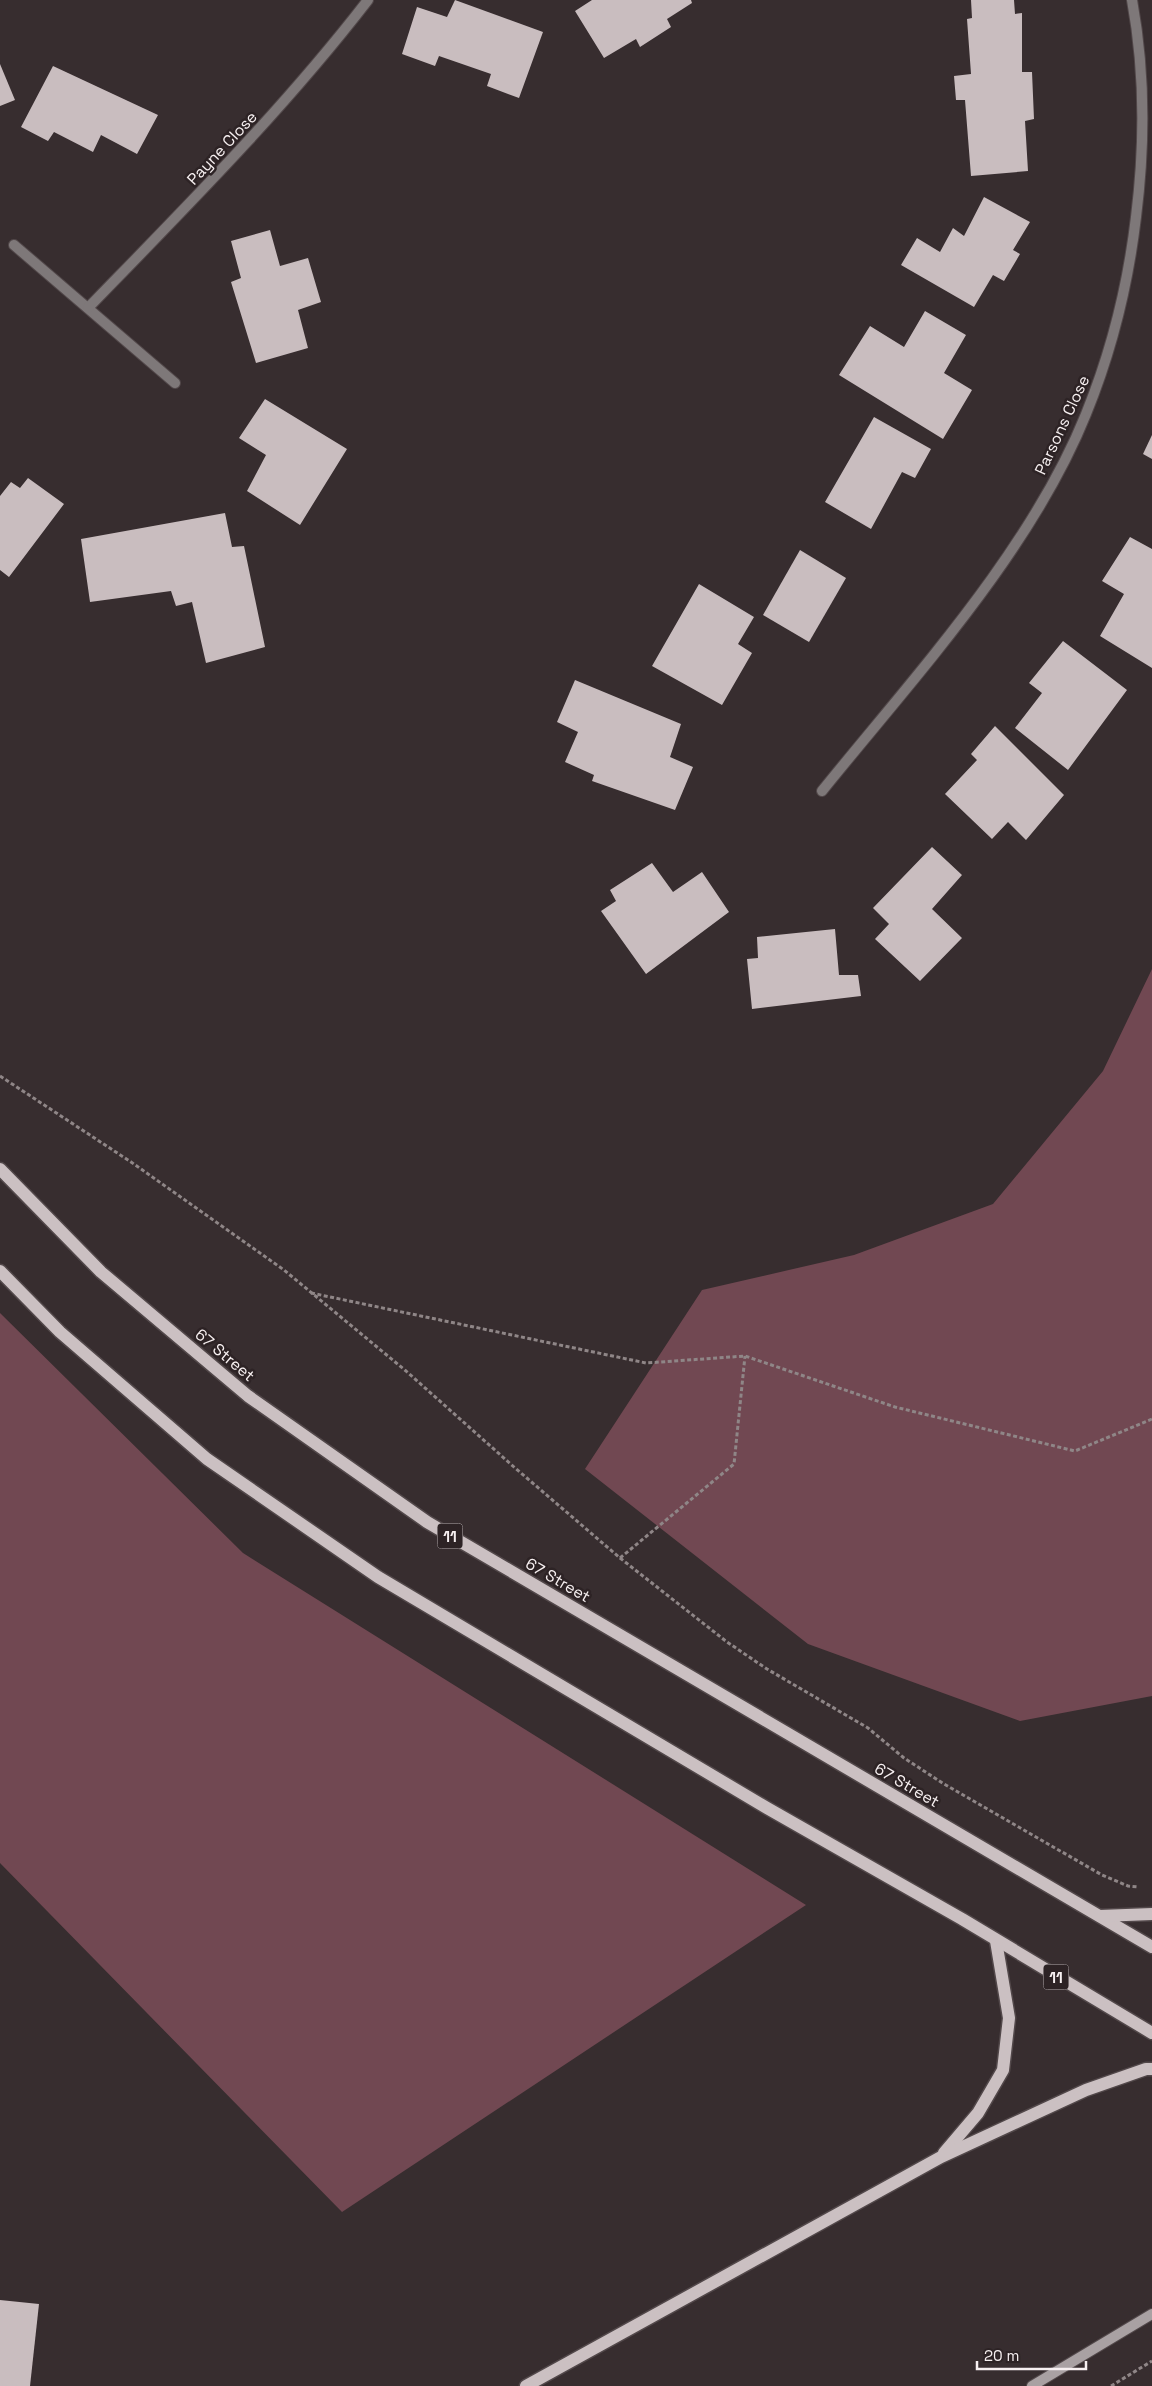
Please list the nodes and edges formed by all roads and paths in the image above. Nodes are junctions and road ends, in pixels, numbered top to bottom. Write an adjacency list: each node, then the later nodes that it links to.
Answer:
1 (368, 0): 4 (street, Payne Close)
2 (1132, 0): 6 (street, Parsons Close)
3 (14, 245): 4 (street)
4 (88, 308): 5 (street)
5 (175, 383)
6 (822, 791)
7 (0, 1076): 10 (path)
8 (0, 1169): 16 (main road, 67 Street / 11)
9 (0, 1271): 17 (main road, 11)
10 (310, 1292): 11 (path); 13 (path)
11 (745, 1356): 12 (path); 13 (path)
12 (1152, 1419)
13 (620, 1558): 14 (path)
14 (1143, 1888)
15 (1152, 1914): 16 (main road)
16 (1100, 1916): 18 (main road, 67 Street / 11)
17 (996, 1941): 19 (main road, 11); 21 (main road)
18 (1152, 1946)
19 (1152, 2033)
20 (1152, 2070): 21 (main road)
21 (941, 2157): 24 (main road)
22 (1152, 2314): 25 (main road)
23 (1152, 2361): 26 (path)
24 (526, 2386)
25 (1032, 2386)
26 (1111, 2386)

